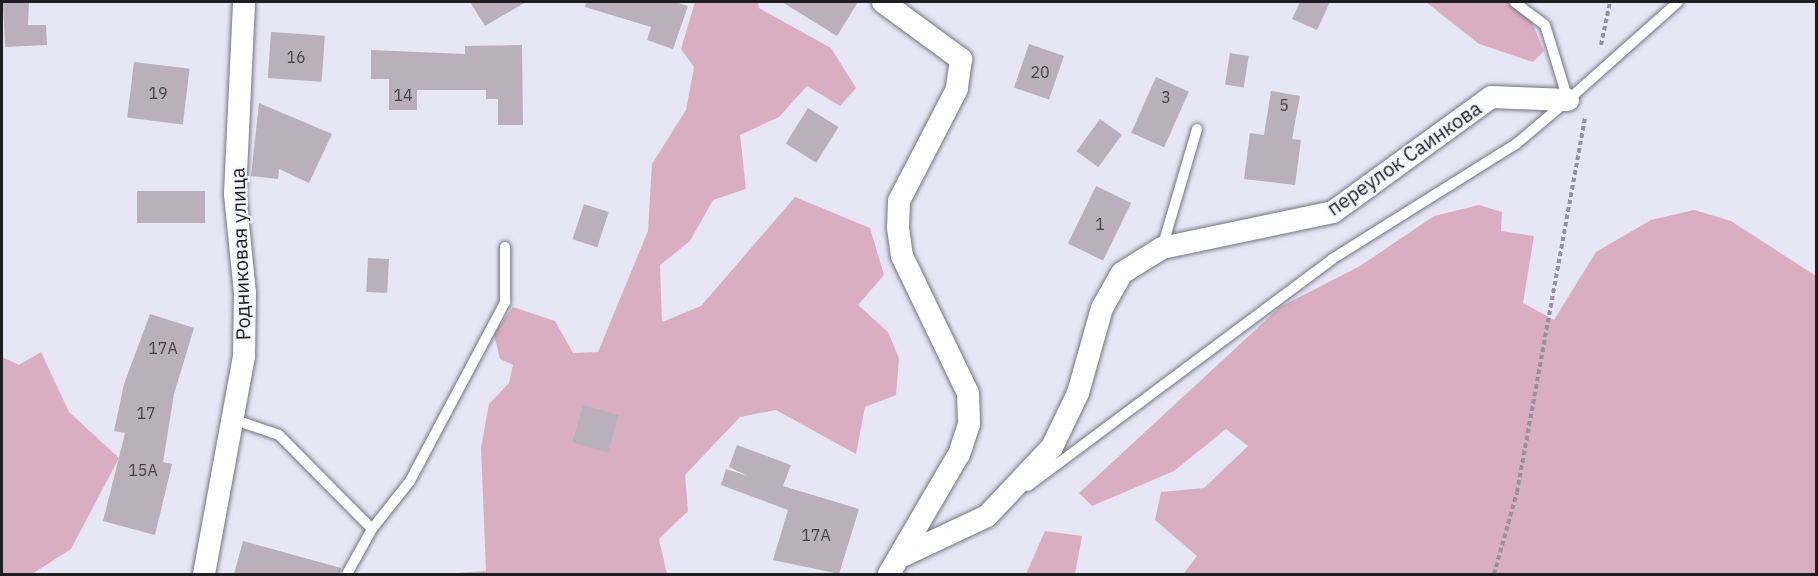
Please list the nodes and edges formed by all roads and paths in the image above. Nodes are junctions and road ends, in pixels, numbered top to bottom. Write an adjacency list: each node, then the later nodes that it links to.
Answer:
1 (244, 2): 11 (street, Родниковая улица)
2 (883, 2): 14 (street)
3 (1515, 2): 7 (lane)
4 (1610, 2): 6 (path)
5 (1678, 2): 6 (lane)
6 (1595, 71): 7 (lane)
7 (1577, 105): 10 (street, переулок Саинкова); 12 (lane); 18 (path)
8 (1197, 129): 10 (lane)
9 (505, 247): 13 (lane)
10 (1162, 248): 12 (street, переулок Саинкова)
11 (235, 420): 13 (lane); 15 (street, Родниковая улица)
12 (987, 516): 14 (street, переулок Саинкова)
13 (372, 529): 16 (lane)
14 (902, 556): 17 (street)
15 (204, 574)
16 (347, 574)
17 (889, 574)
18 (1494, 574)

